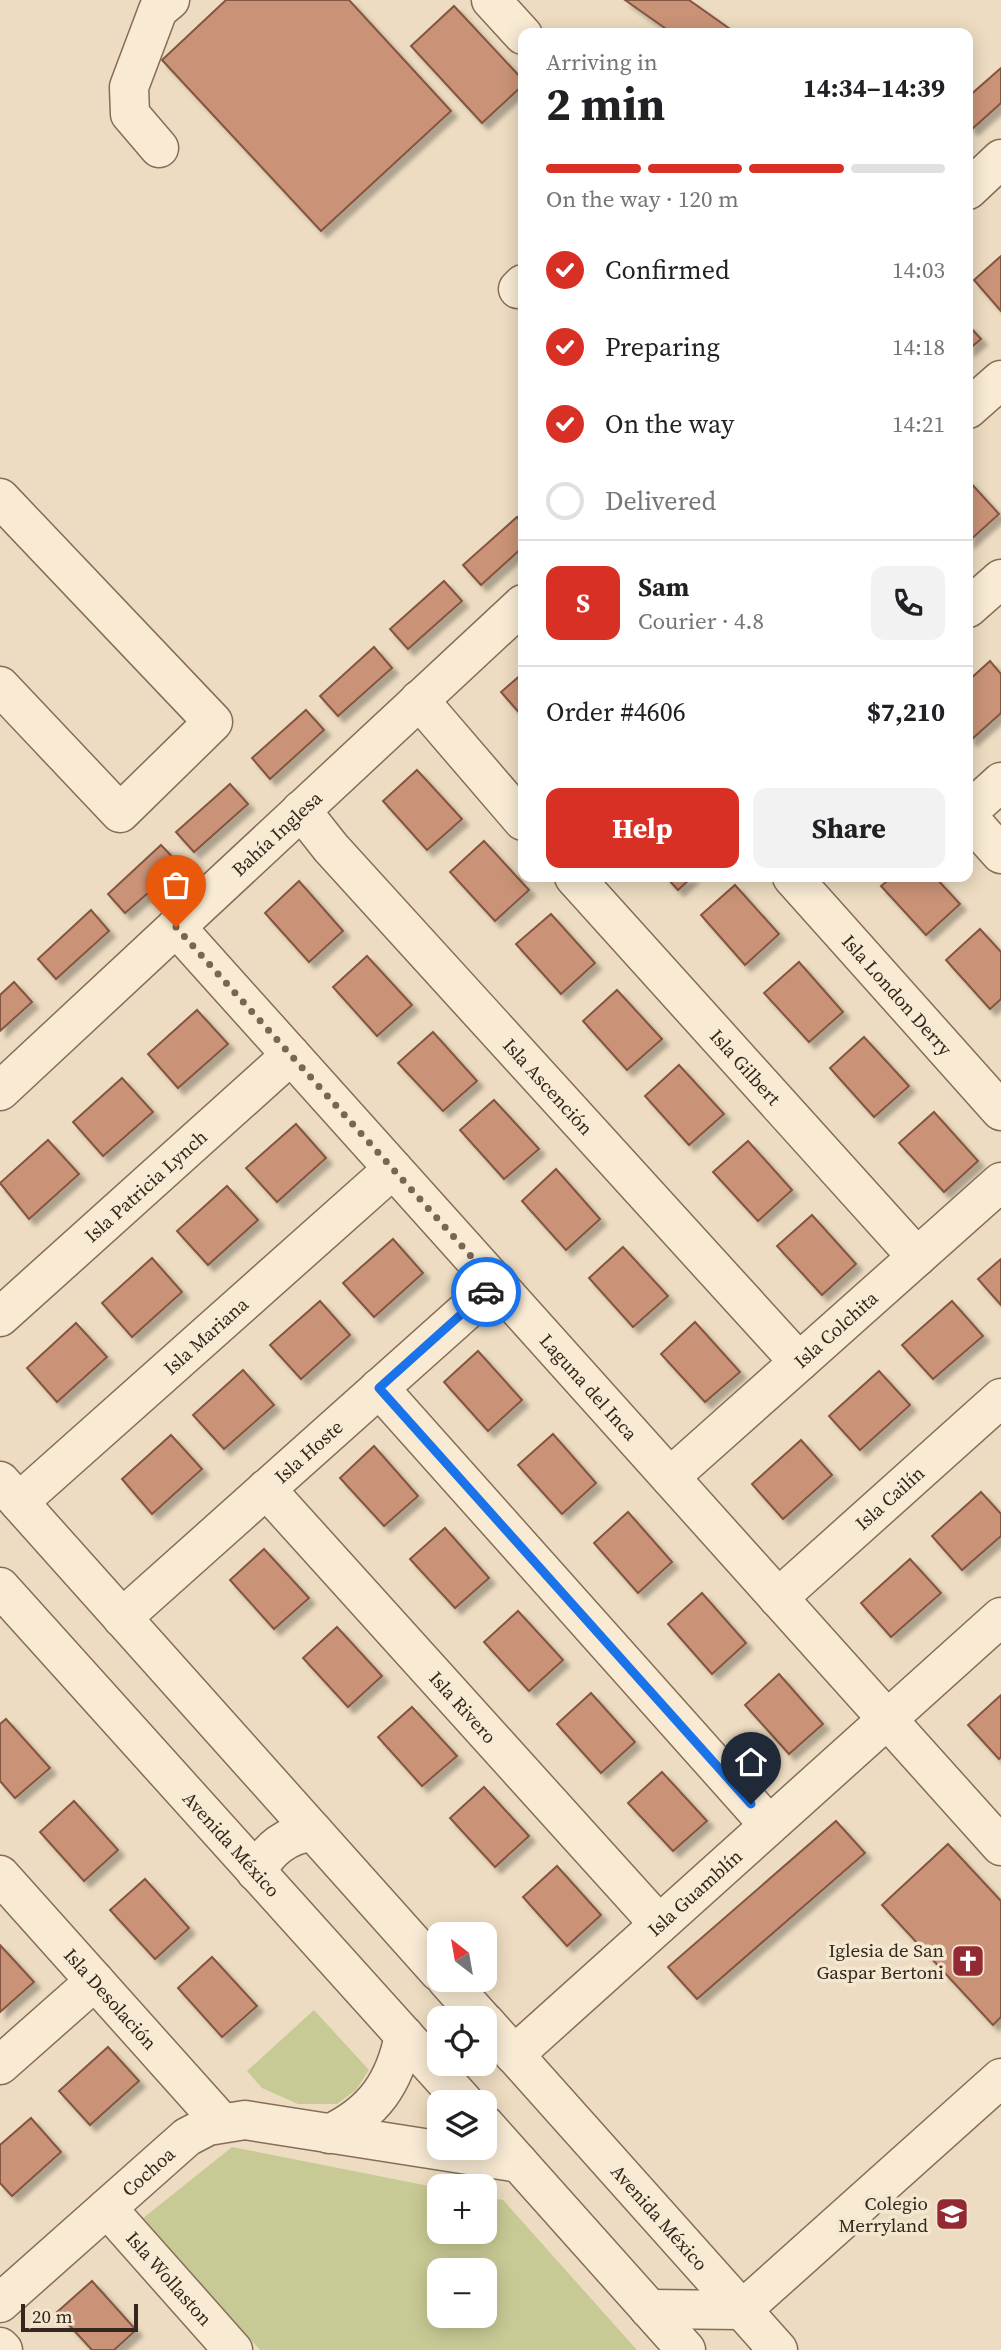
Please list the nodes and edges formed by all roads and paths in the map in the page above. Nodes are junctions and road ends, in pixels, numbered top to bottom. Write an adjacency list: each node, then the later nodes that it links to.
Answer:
1 (491, 0): 3 (street)
2 (158, 3): 4 (street)
3 (518, 30)
4 (159, 148)
5 (1001, 159): 6 (street)
6 (973, 185)
7 (1001, 380): 8 (street)
8 (973, 405)
9 (0, 498): 13 (street)
10 (1001, 579): 11 (street)
11 (973, 604)
12 (518, 609): 14 (street, Bahía Inglesa)
13 (0, 686)
14 (419, 700): 17 (street, Bahía Inglesa); 18 (street)
15 (1001, 782): 16 (street)
16 (973, 807)
17 (302, 810): 23 (street, Bahía Inglesa); 32 (street, Isla Ascención)
18 (518, 815)
19 (973, 823): 20 (street)
20 (1001, 854)
21 (579, 882): 29 (street, Isla Gilbert)
22 (796, 882): 26 (street, Isla London Derry)
23 (176, 927): 24 (street, Laguna del Inca); 25 (street, Bahía Inglesa)
24 (291, 1055): 27 (street, Laguna del Inca); 31 (street, Isla Patricia Lynch)
25 (0, 1091)
26 (1001, 1111)
27 (393, 1169): 30 (street, Laguna del Inca); 37 (street, Isla Mariana)
28 (1001, 1182): 29 (street, Isla Colchita)
29 (917, 1256): 32 (street, Isla Colchita)
30 (496, 1284): 33 (street, Isla Hoste); 35 (street, Laguna del Inca)
31 (0, 1317)
32 (799, 1362): 35 (street, Isla Colchita)
33 (379, 1388): 36 (street, Isla Hoste); 43 (street)
34 (1001, 1398): 39 (street, Isla Cailín)
35 (670, 1477): 39 (street, Laguna del Inca)
36 (266, 1489): 40 (street, Isla Hoste); 48 (street, Isla Rivero)
37 (9, 1491): 40 (street)
38 (0, 1587): 46 (street, Avenida México)
39 (778, 1598): 42 (street, Laguna del Inca)
40 (122, 1618): 44 (street)
41 (1001, 1618): 42 (street, Isla Guamblín)
42 (887, 1719): 43 (street, Isla Guamblín); 45 (street, Laguna del Inca)
43 (769, 1825): 48 (street, Isla Guamblín)
44 (313, 1831): 46 (street); 49 (street)
45 (998, 1838)
46 (256, 1872): 53 (street, Avenida México)
47 (0, 1875): 50 (street, Isla Desolación)
48 (659, 1924): 55 (street, Isla Guamblín)
49 (427, 1959)
50 (94, 1981): 56 (street); 59 (street, Isla Desolación)
51 (458, 1992): 52 (street)
52 (470, 2006)
53 (404, 2035): 58 (street, Avenida México); 60 (street)
54 (497, 2036): 55 (street, Avenida México)
55 (514, 2055): 66 (street, Avenida México)
56 (0, 2065)
57 (1001, 2078): 66 (street)
58 (453, 2090)
59 (221, 2122): 60 (street, Cochoa); 63 (street, Cochoa)
60 (329, 2134): 62 (street, Cochoa)
61 (497, 2138): 62 (street)
62 (519, 2163): 65 (street)
63 (107, 2208): 64 (street, Cochoa); 67 (street, Isla Wollaston)
64 (0, 2303)
65 (649, 2309): 66 (street); 68 (street)
66 (742, 2310): 69 (street, Avenida México)
67 (233, 2350)
68 (686, 2350)
69 (778, 2350)

